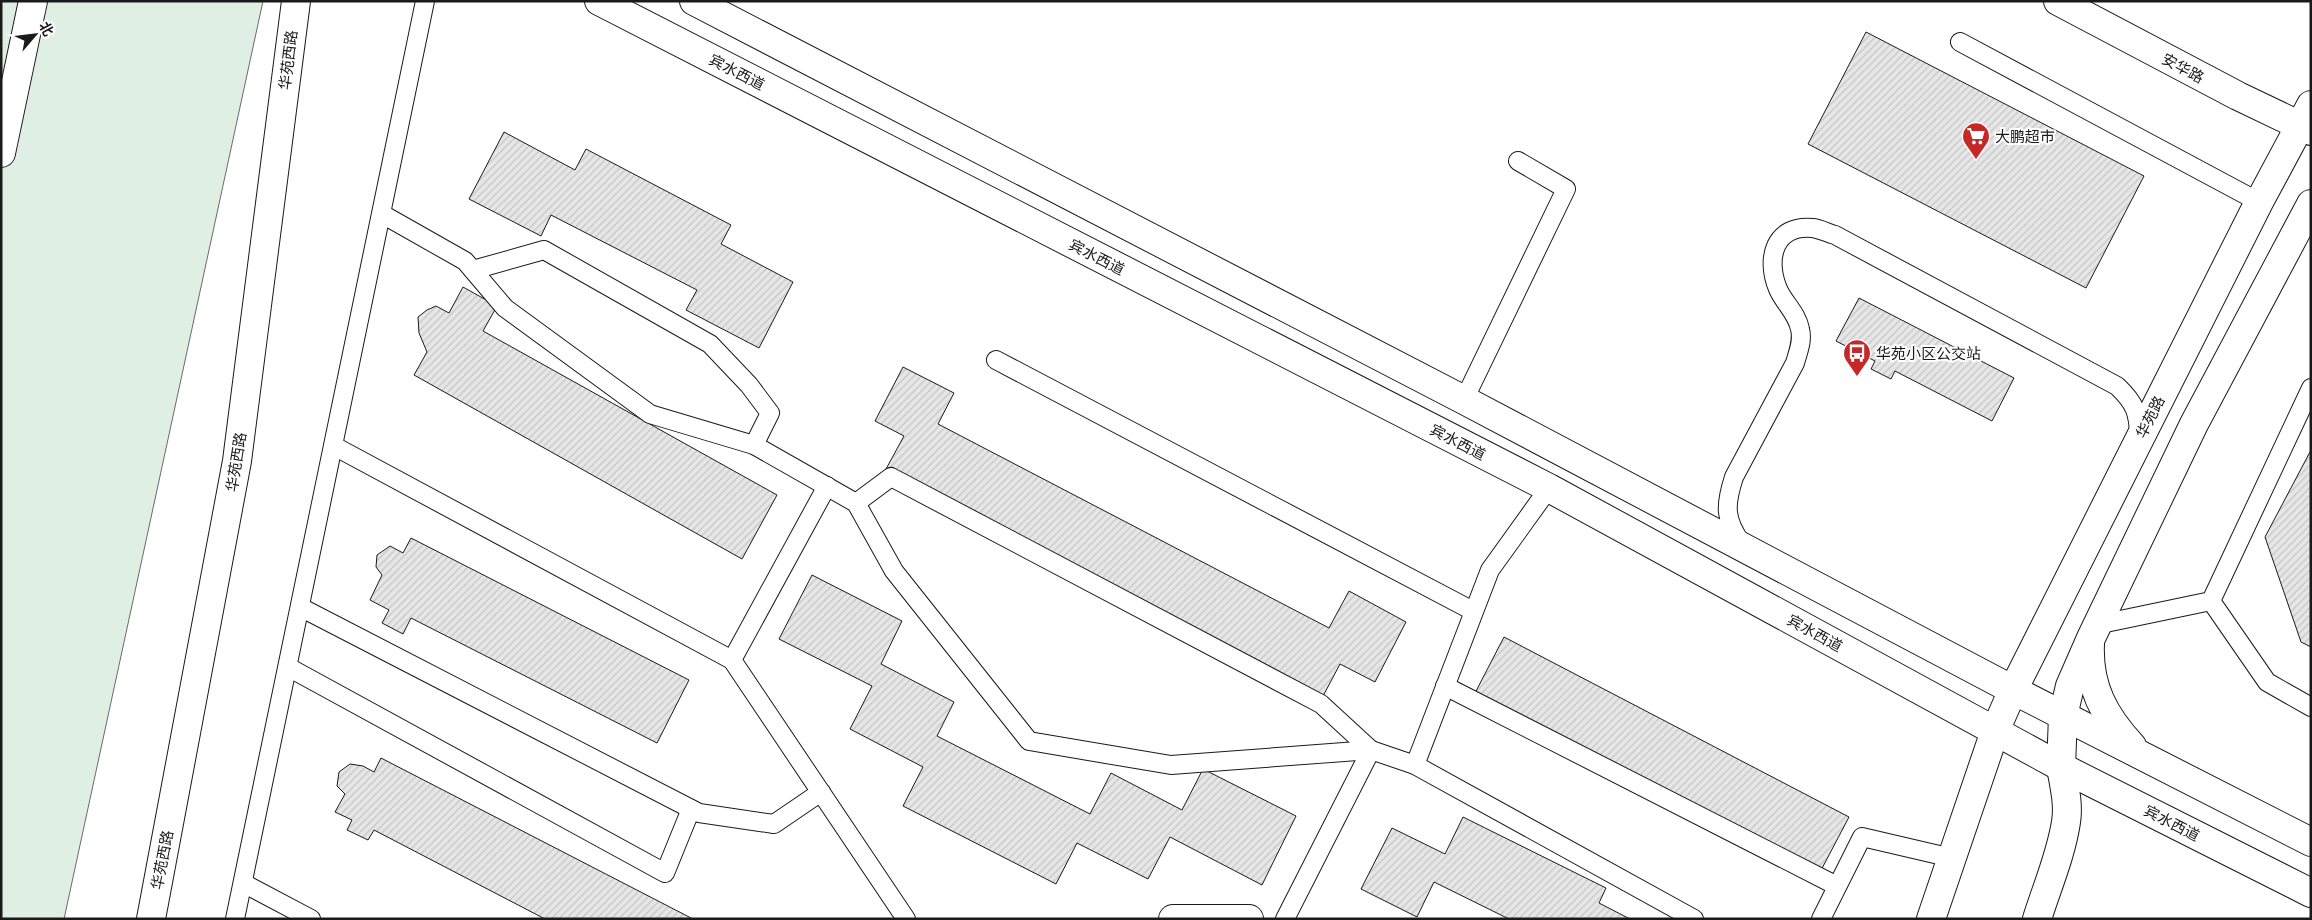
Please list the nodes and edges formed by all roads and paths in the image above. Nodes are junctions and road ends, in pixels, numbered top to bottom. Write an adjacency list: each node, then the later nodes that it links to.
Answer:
1 (33, 1): 9 (main road)
2 (296, 1): 47 (main road, 华苑西路)
3 (425, 1): 13 (lane)
4 (599, 1): 22 (main road, 宾水西道)
5 (694, 1): 17 (main road)
6 (2058, 1): 8 (main road, 安华路)
7 (1960, 42): 11 (lane)
8 (2307, 120): 11 (main road, 华苑路)
9 (1, 153)
10 (1518, 161): 17 (lane)
11 (2260, 202): 18 (main road, 华苑路)
12 (2311, 204): 28 (main road)
13 (382, 214): 14 (lane); 20 (lane)
14 (473, 270): 19 (lane); 19 (lane)
15 (996, 360): 27 (lane)
16 (2311, 388): 25 (lane)
17 (1464, 400): 24 (main road)
18 (2139, 438): 24 (lane); 32 (main road, 华苑路)
19 (754, 445): 21 (lane)
20 (334, 446): 26 (lane); 29 (lane)
21 (827, 486): 23 (lane); 29 (lane)
22 (1549, 488): 27 (lane); 35 (main road, 宾水西道)
23 (856, 503): 36 (lane); 36 (lane)
24 (1744, 548): 32 (main road)
25 (2211, 601): 28 (lane); 33 (lane)
26 (300, 607): 30 (lane); 41 (lane)
27 (1473, 611): 31 (lane)
28 (2094, 631): 34 (main road); 37 (main road)
29 (732, 660): 40 (lane)
30 (288, 667): 41 (lane); 44 (lane)
31 (1445, 686): 39 (lane); 45 (lane)
32 (2024, 696): 34 (main road); 35 (main road); 38 (main road)
33 (2311, 707)
34 (2063, 716): 37 (main road); 38 (main road)
35 (1995, 731): 38 (main road, 宾水西道); 43 (main road)
36 (1371, 750): 39 (lane); 53 (lane)
37 (2142, 756): 42 (main road)
38 (2062, 759): 46 (main road, 宾水西道); 57 (main road)
39 (1415, 765): 54 (lane)
40 (820, 792): 41 (lane); 50 (lane)
41 (690, 809)
42 (2311, 842)
43 (1952, 858): 45 (lane); 56 (main road)
44 (243, 883): 48 (lane); 49 (lane)
45 (1837, 886): 55 (lane)
46 (2311, 893)
47 (151, 919)
48 (236, 919)
49 (311, 919)
50 (906, 919)
51 (1173, 919): 52 (main road)
52 (1249, 919)
53 (1285, 919)
54 (1694, 919)
55 (1821, 919)
56 (1931, 919)
57 (2037, 919)

